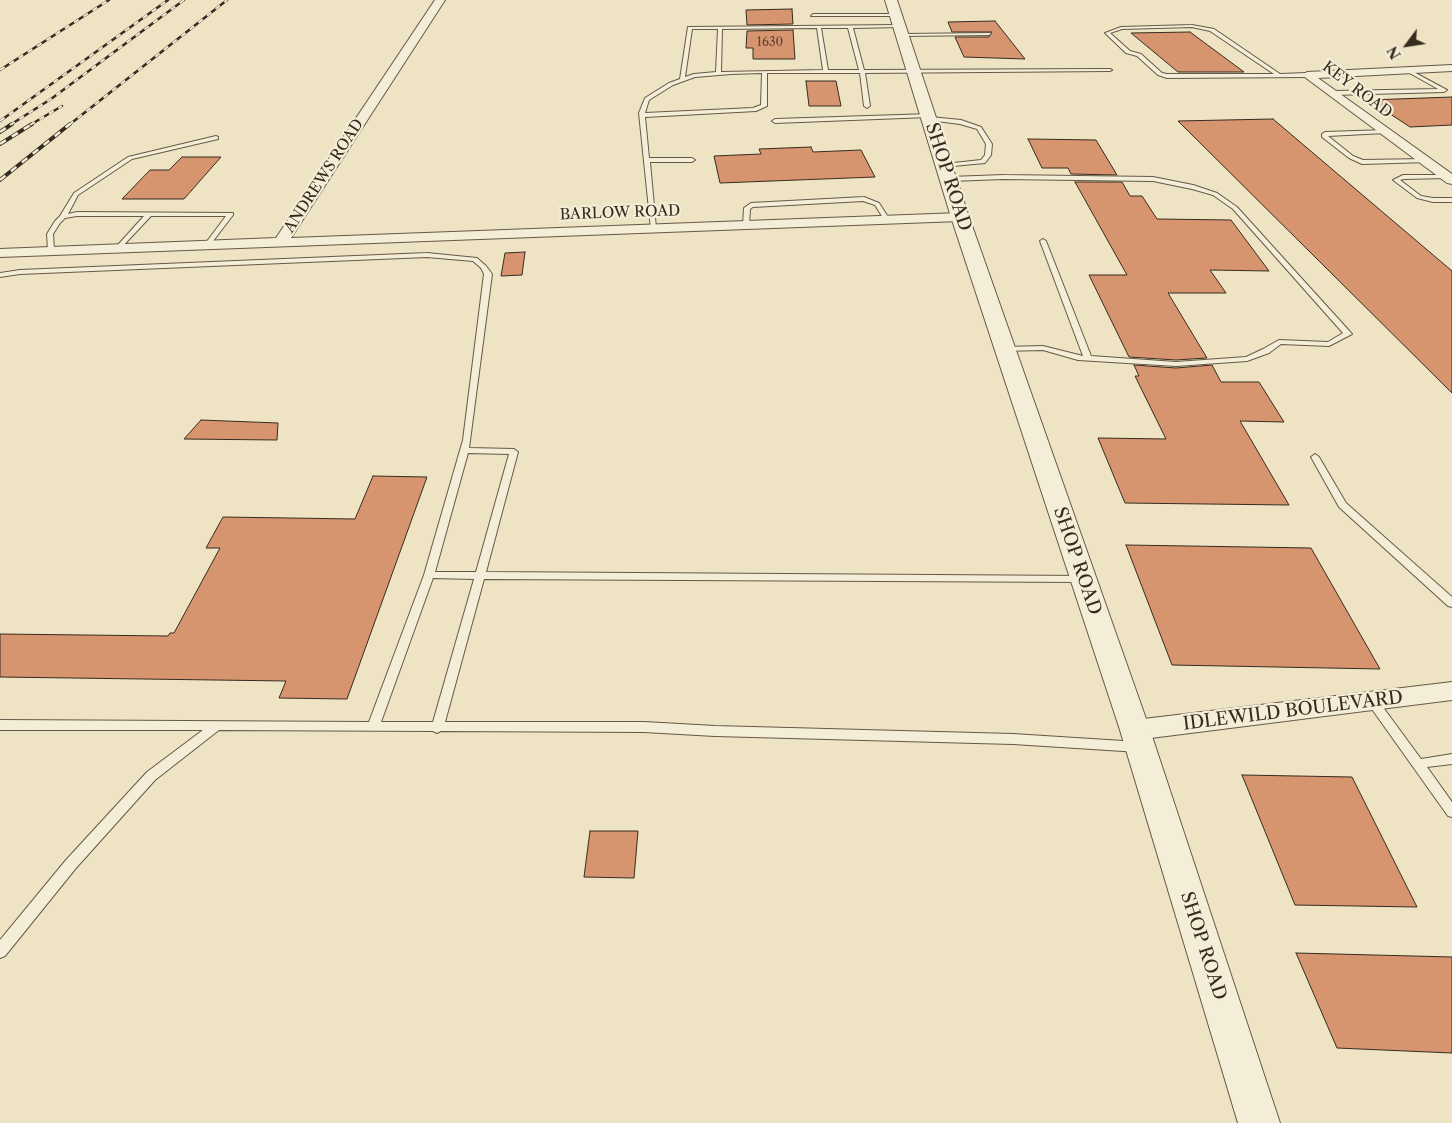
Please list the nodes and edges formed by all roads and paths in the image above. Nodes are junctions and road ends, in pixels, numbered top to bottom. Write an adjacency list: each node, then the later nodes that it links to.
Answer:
1 (440, 0): 38 (street, ANDREWS ROAD)
2 (813, 15): 3 (lane)
3 (897, 19): 5 (lane); 7 (lane); 9 (street, SHOP ROAD)
4 (818, 27): 5 (lane); 6 (lane); 12 (lane)
5 (850, 27): 13 (lane)
6 (720, 28): 15 (lane); 18 (lane)
7 (989, 34)
8 (1452, 68): 11 (street, KEY ROAD)
9 (915, 70): 10 (lane); 13 (lane); 22 (street, SHOP ROAD)
10 (1110, 70)
11 (1408, 70): 17 (street, KEY ROAD); 19 (lane)
12 (826, 71): 13 (lane); 14 (lane)
13 (862, 71): 20 (lane)
14 (765, 72): 15 (lane); 21 (lane)
15 (718, 73): 18 (lane)
16 (1278, 74): 16 (lane); 17 (lane)
17 (1307, 75): 19 (street, KEY ROAD)
18 (682, 80): 21 (lane)
19 (1333, 93): 24 (street, KEY ROAD)
20 (868, 106)
21 (642, 115): 26 (lane)
22 (929, 117): 23 (lane); 29 (street, SHOP ROAD); 29 (lane)
23 (775, 120)
24 (1385, 131): 28 (street, KEY ROAD); 28 (lane)
25 (216, 138): 33 (lane)
26 (647, 160): 27 (lane); 37 (lane)
27 (692, 160)
28 (1426, 161): 30 (street, KEY ROAD)
29 (946, 172): 34 (street, SHOP ROAD); 46 (lane)
30 (1449, 178): 31 (lane)
31 (1452, 200)
32 (148, 216): 33 (lane); 40 (lane); 41 (lane)
33 (63, 217): 42 (lane)
34 (960, 217): 35 (street, BARLOW ROAD); 45 (street, SHOP ROAD)
35 (887, 220): 36 (street, BARLOW ROAD); 36 (lane)
36 (746, 225): 37 (street, BARLOW ROAD)
37 (654, 228): 38 (street, BARLOW ROAD)
38 (281, 242): 40 (street, ANDREWS ROAD)
39 (1044, 242): 46 (lane)
40 (208, 244): 41 (street, ANDREWS ROAD)
41 (118, 248): 42 (street, ANDREWS ROAD)
42 (51, 250): 43 (street, ANDREWS ROAD)
43 (0, 253)
44 (0, 275): 47 (lane)
45 (1005, 349): 46 (lane); 51 (street, SHOP ROAD)
46 (1088, 358)
47 (464, 450): 49 (lane); 50 (lane)
48 (1315, 457): 52 (lane)
49 (429, 575): 50 (lane); 57 (lane)
50 (480, 576): 51 (lane); 58 (lane)
51 (1083, 579): 59 (street, SHOP ROAD)
52 (1452, 603)
53 (1452, 691): 54 (street, IDLEWILD BOULEVARD)
54 (1373, 702): 59 (street, IDLEWILD BOULEVARD); 61 (lane)
55 (0, 725): 56 (lane)
56 (218, 726): 57 (lane); 63 (lane)
57 (373, 727): 58 (lane)
58 (437, 728): 59 (lane)
59 (1137, 738): 64 (street, SHOP ROAD)
60 (1452, 759): 61 (lane)
61 (1418, 764): 62 (lane)
62 (1452, 812)
63 (0, 951)
64 (1259, 1123)

